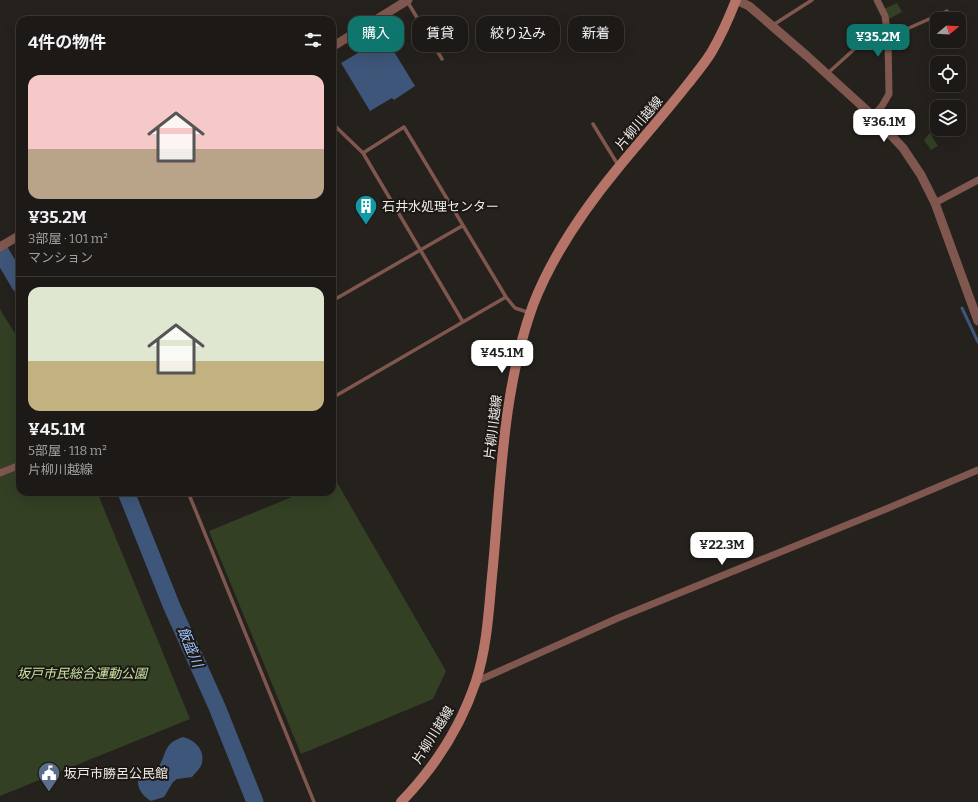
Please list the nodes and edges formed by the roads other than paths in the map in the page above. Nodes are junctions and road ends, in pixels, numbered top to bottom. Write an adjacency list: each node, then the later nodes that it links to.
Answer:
1 (407, 0): 9 (street); 11 (lane)
2 (736, 0): 5 (street); 17 (main road, 片柳川越線)
3 (812, 0): 7 (lane)
4 (877, 0): 8 (street)
5 (751, 3): 7 (street)
6 (947, 11): 8 (lane)
7 (772, 26): 12 (street)
8 (888, 38): 13 (street)
9 (336, 44)
10 (860, 44): 12 (lane)
11 (442, 59)
12 (827, 74): 13 (street)
13 (873, 116): 19 (street)
14 (593, 124): 17 (lane)
15 (336, 127): 16 (lane)
16 (363, 152): 20 (lane); 23 (lane)
17 (619, 167): 26 (main road, 片柳川越線)
18 (978, 180): 19 (street)
19 (936, 203): 27 (street)
20 (462, 226): 23 (lane); 24 (lane)
21 (16, 237): 22 (street)
22 (0, 247)
23 (421, 250): 25 (lane); 28 (lane)
24 (506, 297): 26 (lane); 28 (lane)
25 (336, 299)
26 (531, 313): 34 (main road, 片柳川越線)
27 (978, 321)
28 (462, 322): 29 (lane)
29 (336, 396)
30 (16, 467): 32 (street)
31 (978, 470): 34 (street)
32 (0, 473)
33 (190, 496): 35 (lane)
34 (476, 682): 36 (main road, 片柳川越線)
35 (314, 802)
36 (402, 802)

